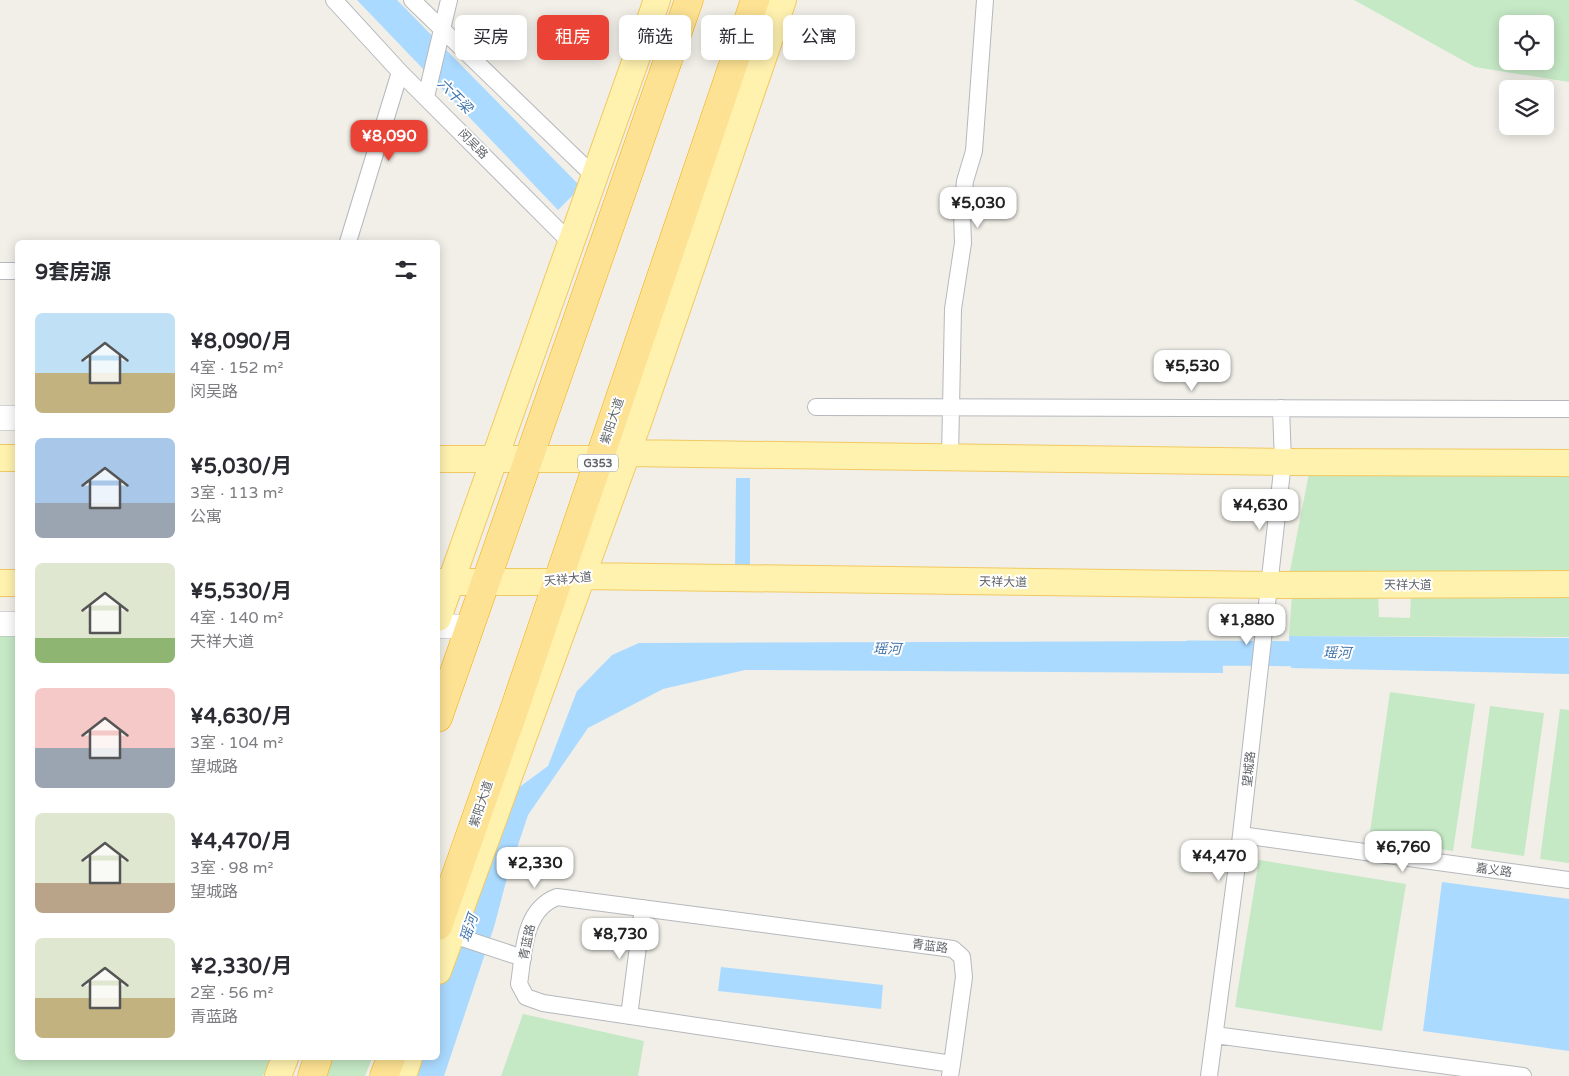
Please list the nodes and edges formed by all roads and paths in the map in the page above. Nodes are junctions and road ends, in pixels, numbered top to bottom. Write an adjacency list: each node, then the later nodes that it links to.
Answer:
1 (334, 0): 10 (street, 闵吴路)
2 (412, 0): 9 (street)
3 (449, 0): 9 (street)
4 (657, 0): 12 (main road)
5 (689, 0): 28 (highway)
6 (755, 0): 29 (highway, 紫阳大道 / G353)
7 (783, 0): 23 (main road)
8 (985, 0): 18 (street)
9 (442, 29): 11 (street); 12 (street)
10 (400, 72): 11 (street, 闵吴路); 13 (street)
11 (426, 97): 14 (street, 闵吴路)
12 (594, 177): 14 (main road)
13 (349, 240)
14 (571, 243): 27 (main road)
15 (0, 272): 16 (street)
16 (15, 272)
17 (816, 407): 18 (street)
18 (951, 407): 19 (street); 26 (street)
19 (1281, 408): 20 (street); 30 (street, 望城路)
20 (1569, 409)
21 (0, 418): 22 (main road)
22 (15, 418)
23 (627, 453): 26 (main road); 29 (main road); 33 (main road)
24 (0, 458): 25 (main road)
25 (15, 458)
26 (950, 458): 30 (main road)
27 (494, 459): 28 (main road); 32 (main road); 34 (main road)
28 (527, 459): 29 (main road); 35 (highway)
29 (599, 459): 33 (highway, 紫阳大道 / G353)
30 (1283, 462): 31 (main road); 39 (street, 望城路)
31 (1569, 463)
32 (443, 464)
33 (570, 579): 35 (main road, 天祥大道); 39 (main road, 天祥大道); 49 (highway, 紫阳大道 / G353)
34 (444, 582): 35 (main road, 天祥大道); 40 (main road)
35 (484, 582): 44 (highway)
36 (0, 583): 37 (main road)
37 (15, 583)
38 (1569, 584): 39 (main road, 天祥大道)
39 (1268, 594): 46 (street, 望城路)
40 (440, 606)
41 (0, 624): 42 (main road)
42 (15, 624)
43 (440, 626): 44 (main road)
44 (468, 627): 45 (highway)
45 (440, 712)
46 (1242, 835): 47 (street, 嘉义路); 53 (street, 望城路)
47 (1569, 880)
48 (643, 908): 51 (street, 青蓝路); 52 (street); 58 (street, 青蓝路)
49 (442, 930): 50 (main road); 51 (street)
50 (440, 951)
51 (523, 958): 52 (street, 青蓝路)
52 (629, 1016): 58 (street, 青蓝路)
53 (1215, 1035): 63 (street, 望城路); 64 (street)
54 (284, 1060): 59 (main road)
55 (317, 1060): 60 (highway)
56 (390, 1060): 61 (highway)
57 (408, 1060): 62 (main road)
58 (951, 1070)
59 (278, 1076)
60 (312, 1076)
61 (384, 1076)
62 (403, 1076)
63 (1209, 1076)
64 (1523, 1076)

